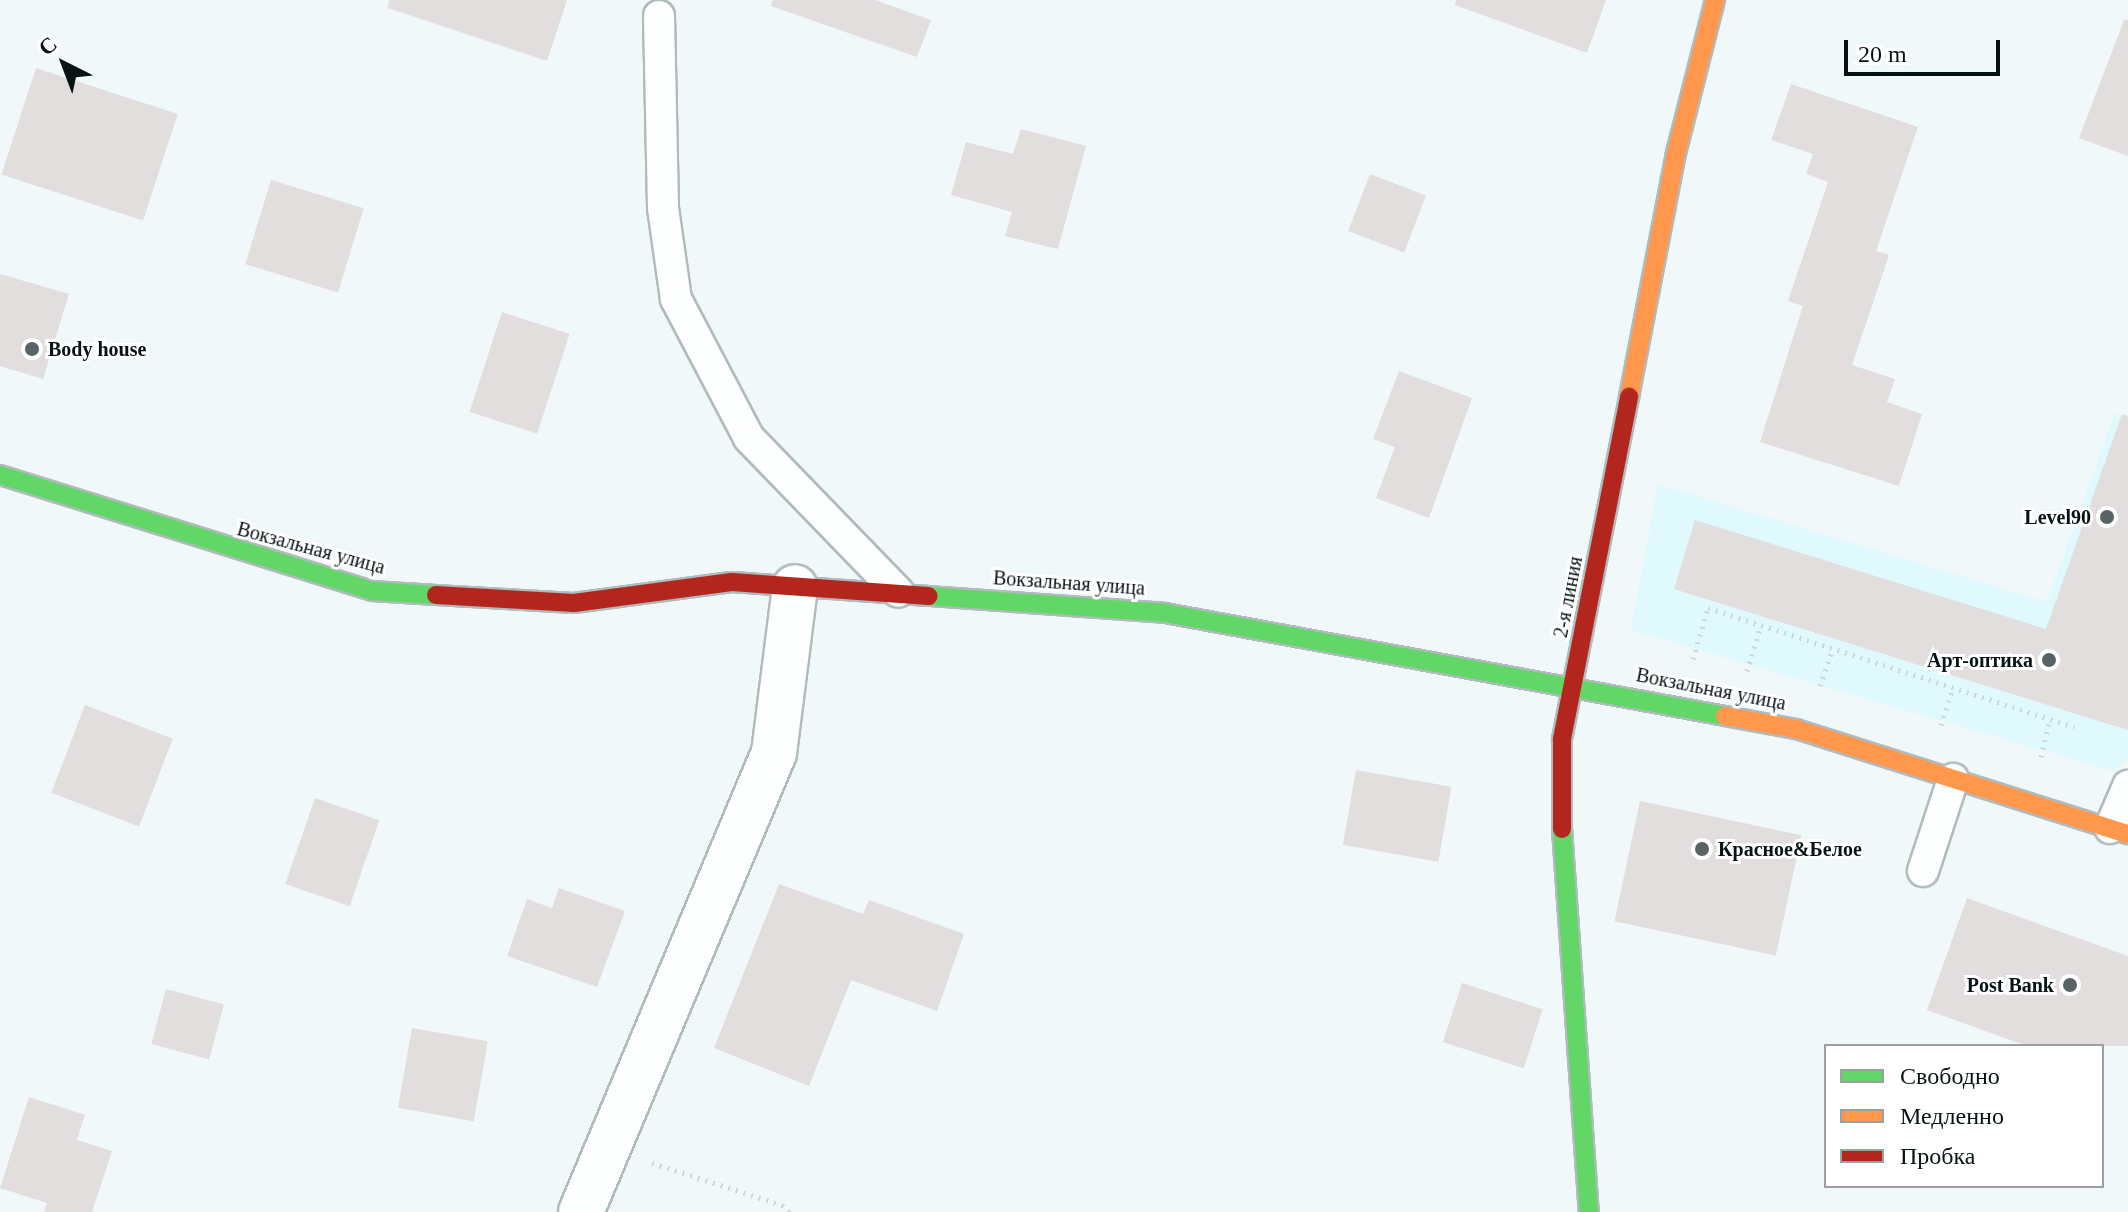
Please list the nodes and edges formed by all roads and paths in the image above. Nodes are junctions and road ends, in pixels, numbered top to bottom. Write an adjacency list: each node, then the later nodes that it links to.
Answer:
1 (1715, 0): 10 (street, 2-я линия)
2 (659, 16): 5 (lane)
3 (0, 475): 4 (street, Вокзальная улица)
4 (795, 587): 5 (street, Вокзальная улица); 21 (street)
5 (898, 592): 10 (street, Вокзальная улица)
6 (1761, 626): 7 (path); 8 (path); 9 (path)
7 (1833, 649): 11 (path); 12 (path)
8 (1691, 668)
9 (1744, 682)
10 (1573, 684): 17 (street, Вокзальная улица); 24 (street, 2-я линия)
11 (1953, 688): 13 (path); 15 (path)
12 (1816, 700)
13 (2050, 719): 14 (path); 16 (path)
14 (2074, 727)
15 (1937, 736)
16 (2039, 766)
17 (1953, 779): 19 (street, Вокзальная улица); 20 (lane)
18 (2128, 786): 19 (lane)
19 (2119, 831)
20 (1923, 871)
21 (609, 1149): 22 (street); 23 (path)
22 (581, 1212)
23 (789, 1212)
24 (1589, 1212)

